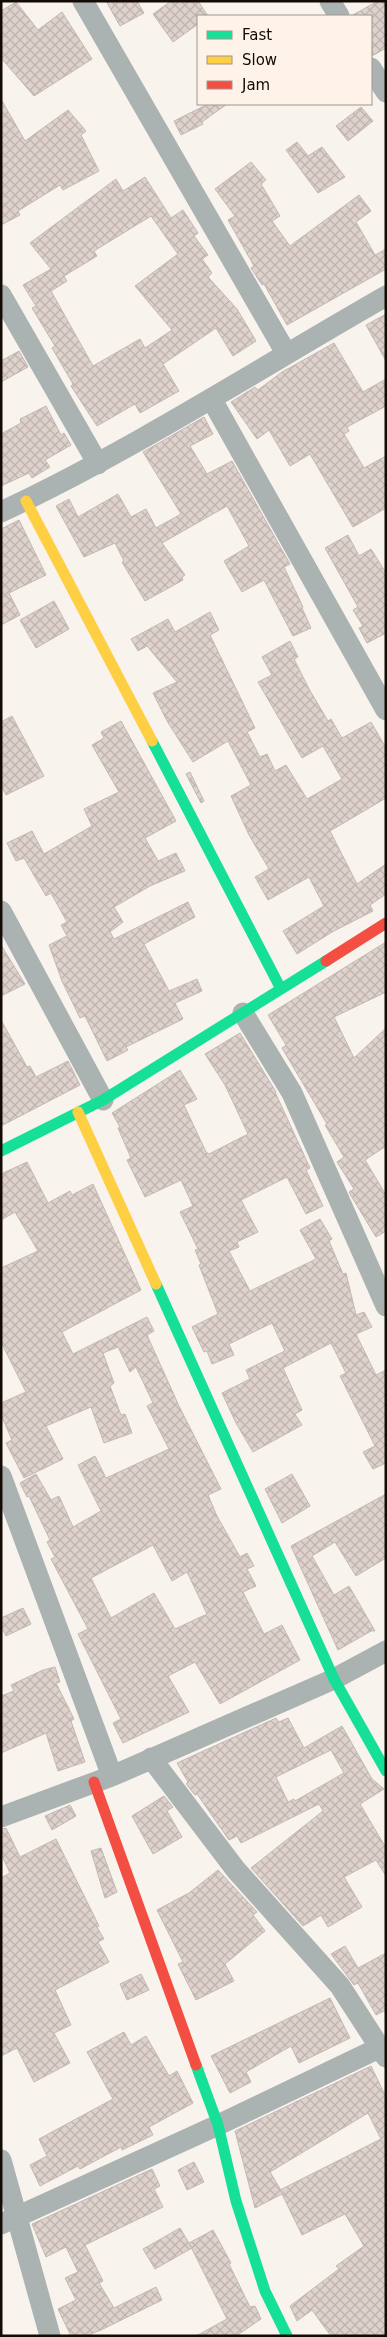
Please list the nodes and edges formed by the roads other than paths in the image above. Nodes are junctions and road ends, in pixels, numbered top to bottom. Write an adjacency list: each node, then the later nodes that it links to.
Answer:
1 (83, 1): 8 (street)
2 (330, 1): 3 (street)
3 (338, 15)
4 (372, 70): 5 (street)
5 (386, 92)
6 (1, 295): 10 (street)
7 (386, 296): 8 (street)
8 (286, 353): 9 (street)
9 (212, 400): 10 (street); 13 (street)
10 (98, 464): 11 (street)
11 (26, 501): 12 (street); 16 (street)
12 (1, 512)
13 (386, 710)
14 (1, 911): 18 (street)
15 (386, 922): 16 (street)
16 (281, 989): 17 (street)
17 (243, 1012): 18 (street); 21 (street)
18 (103, 1100): 19 (street)
19 (78, 1112): 20 (street); 24 (street)
20 (1, 1151)
21 (386, 1306)
22 (1, 1476): 27 (street)
23 (386, 1651): 24 (street)
24 (334, 1679): 25 (street); 26 (street)
25 (151, 1758): 27 (street); 29 (street)
26 (386, 1771)
27 (103, 1779): 28 (street); 30 (street)
28 (1, 1816)
29 (383, 2052): 30 (street)
30 (218, 2125): 32 (street); 34 (street)
31 (1, 2160): 32 (street)
32 (10, 2221): 33 (street)
33 (50, 2336)
34 (287, 2336)

